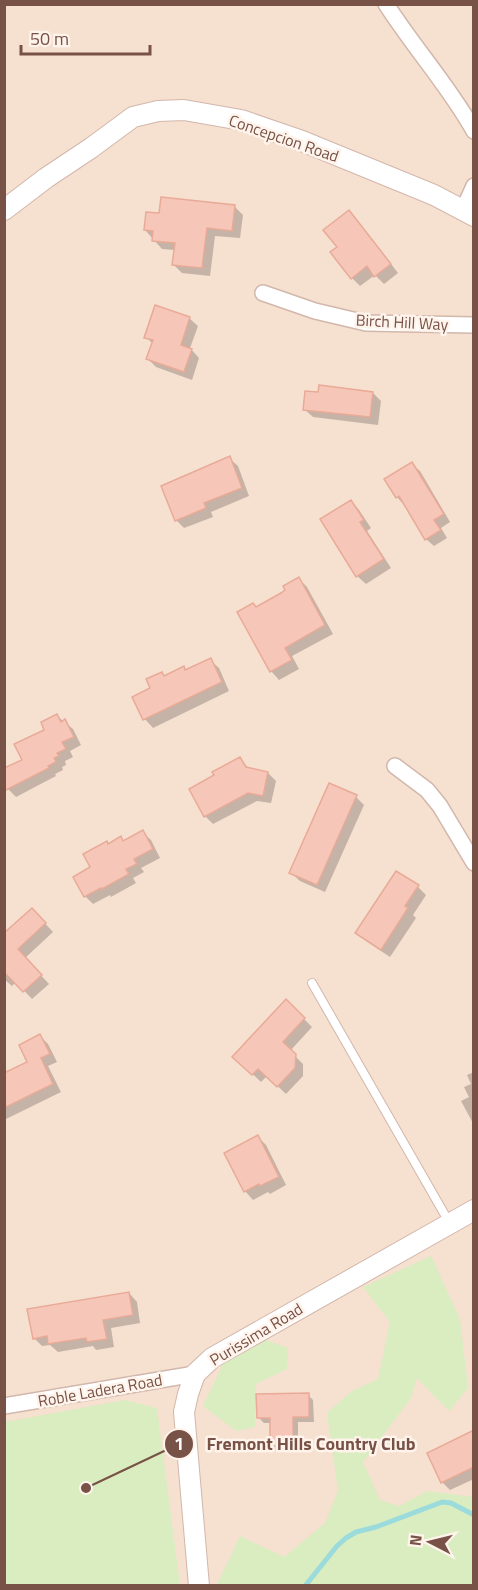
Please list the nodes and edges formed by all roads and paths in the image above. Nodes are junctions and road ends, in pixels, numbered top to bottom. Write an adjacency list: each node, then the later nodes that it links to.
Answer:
1 (386, 4): 2 (street)
2 (474, 131)
3 (474, 186): 5 (street)
4 (4, 210): 5 (street, Concepcion Road)
5 (468, 213)
6 (263, 293): 7 (street, Birch Hill Way)
7 (474, 325)
8 (395, 766): 9 (street)
9 (474, 863)
10 (312, 983): 12 (lane)
11 (474, 1210): 12 (street, Purissima Road)
12 (450, 1224): 13 (street, Purissima Road)
13 (195, 1374): 14 (street, Roble Ladera Road); 15 (street, Purissima Road)
14 (4, 1406)
15 (199, 1586)

